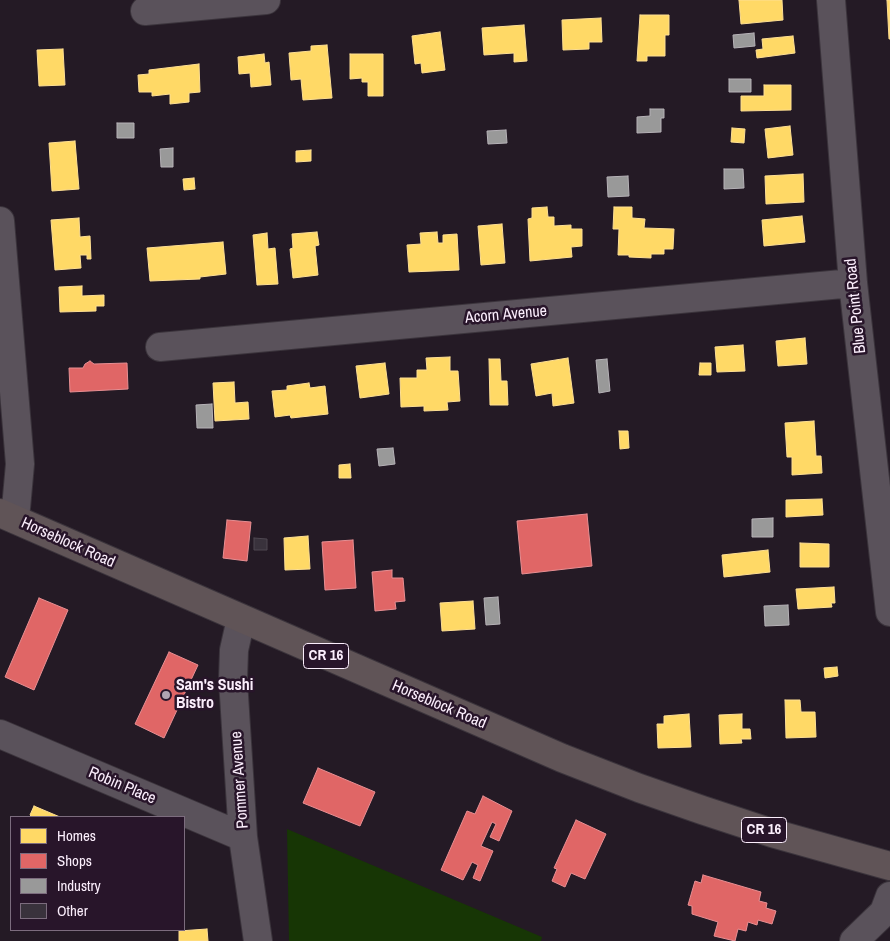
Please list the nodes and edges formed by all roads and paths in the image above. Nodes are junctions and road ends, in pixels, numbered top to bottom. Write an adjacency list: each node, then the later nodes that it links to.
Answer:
1 (266, 0): 3 (street)
2 (831, 0): 5 (street, Blue Point Road)
3 (145, 11)
4 (0, 221): 7 (street)
5 (853, 283): 6 (street, Acorn Avenue); 8 (street, Blue Point Road)
6 (160, 347)
7 (7, 516): 9 (main road, Horseblock Road / CR 16)
8 (890, 612)
9 (241, 619): 11 (street, Pommer Avenue); 12 (main road, Horseblock Road / CR 16)
10 (0, 734): 11 (street, Robin Place)
11 (243, 838): 14 (street, Pommer Avenue)
12 (890, 866)
13 (890, 896): 15 (street)
14 (258, 941)
15 (854, 941)

